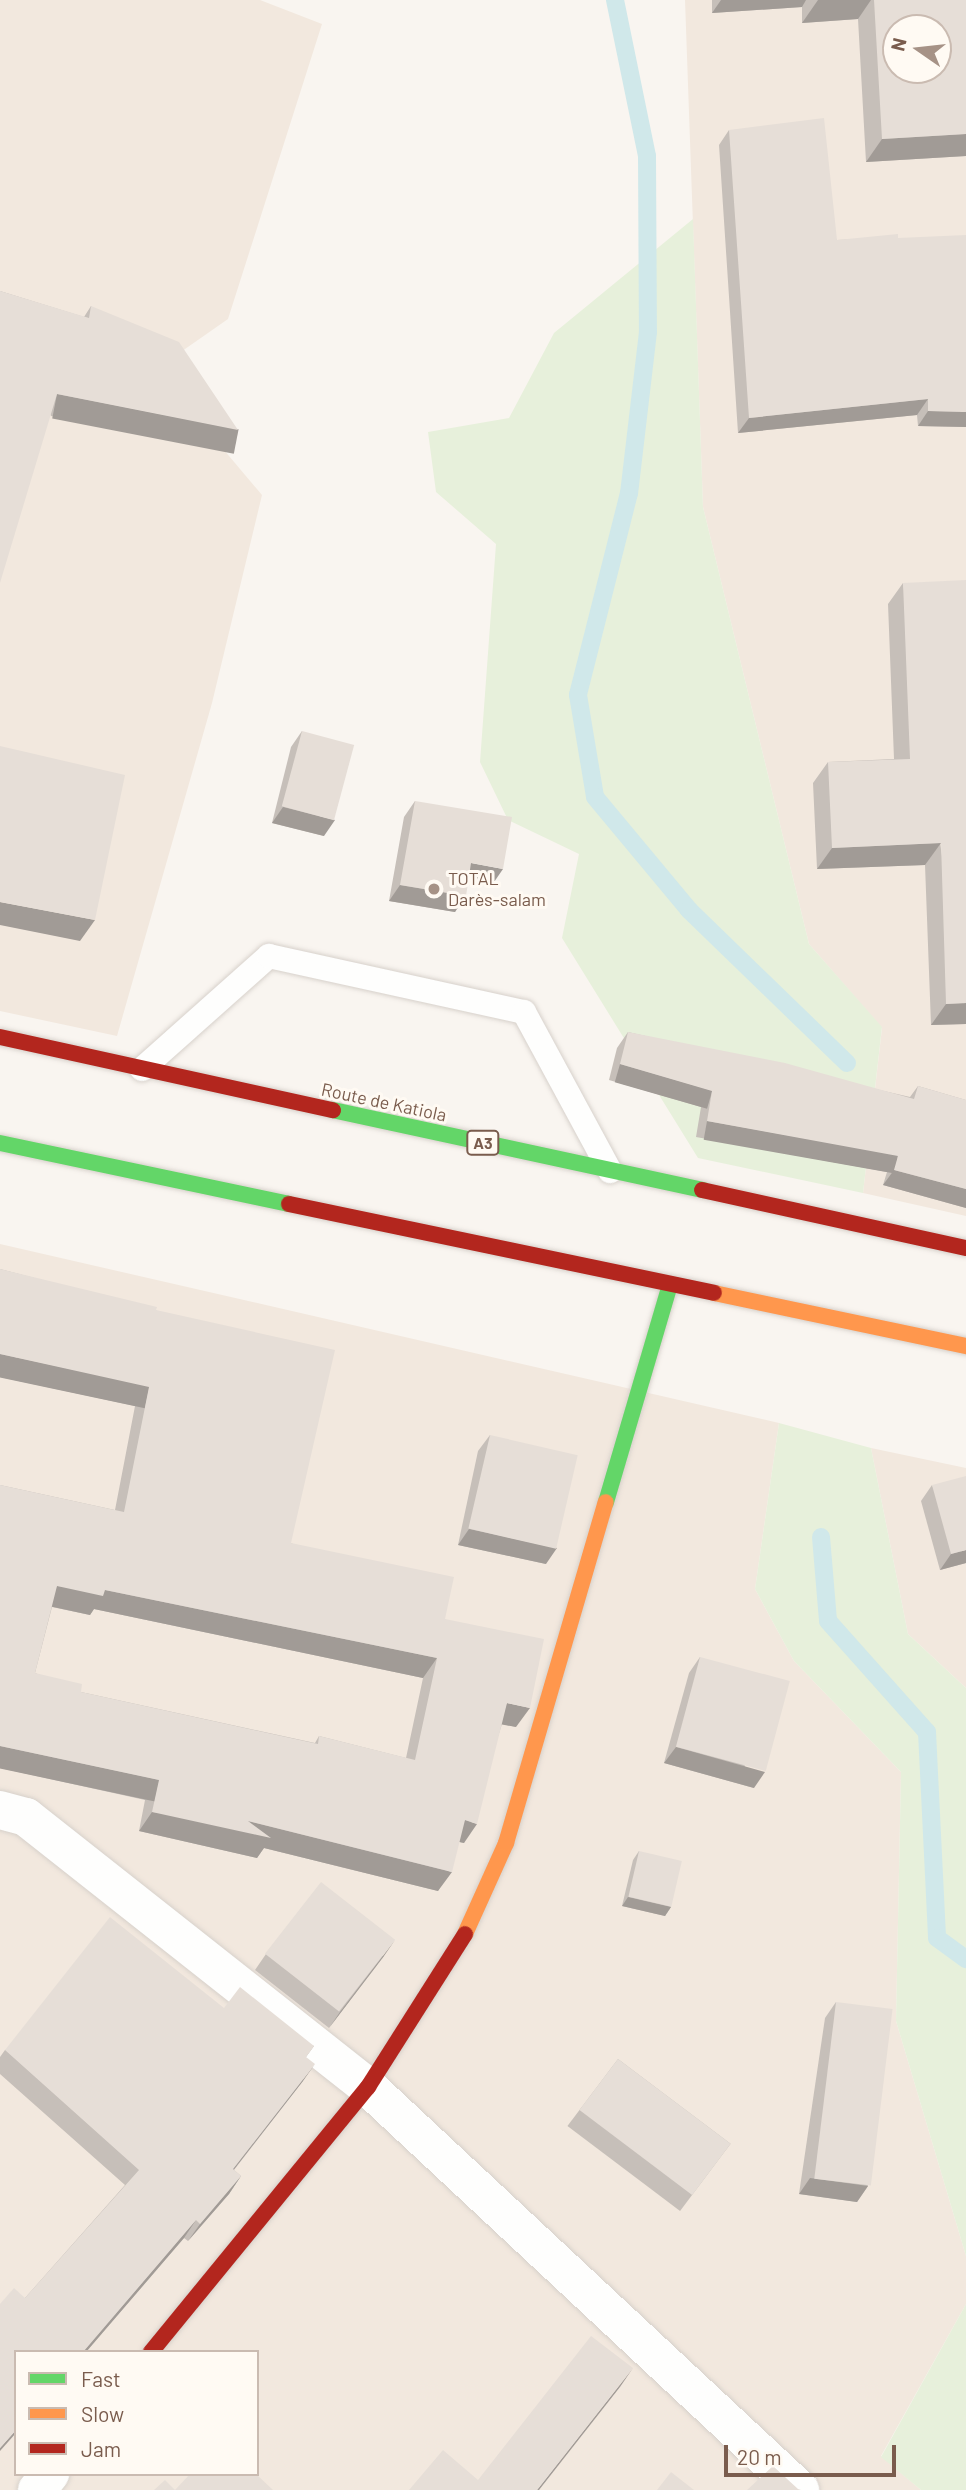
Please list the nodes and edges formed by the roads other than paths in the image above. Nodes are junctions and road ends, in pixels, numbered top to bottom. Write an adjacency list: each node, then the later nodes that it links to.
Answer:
1 (0, 1037): 2 (main road, Route de Katiola / A3)
2 (142, 1069): 4 (main road, Route de Katiola / A3); 4 (lane)
3 (0, 1143): 6 (main road)
4 (610, 1171): 5 (main road, Route de Katiola / A3)
5 (966, 1248)
6 (670, 1284): 7 (main road); 9 (main road)
7 (966, 1346)
8 (0, 1810): 9 (street)
9 (368, 2087): 10 (main road); 13 (street)
10 (152, 2350)
11 (48, 2476): 12 (street)
12 (37, 2490)
13 (800, 2490)

